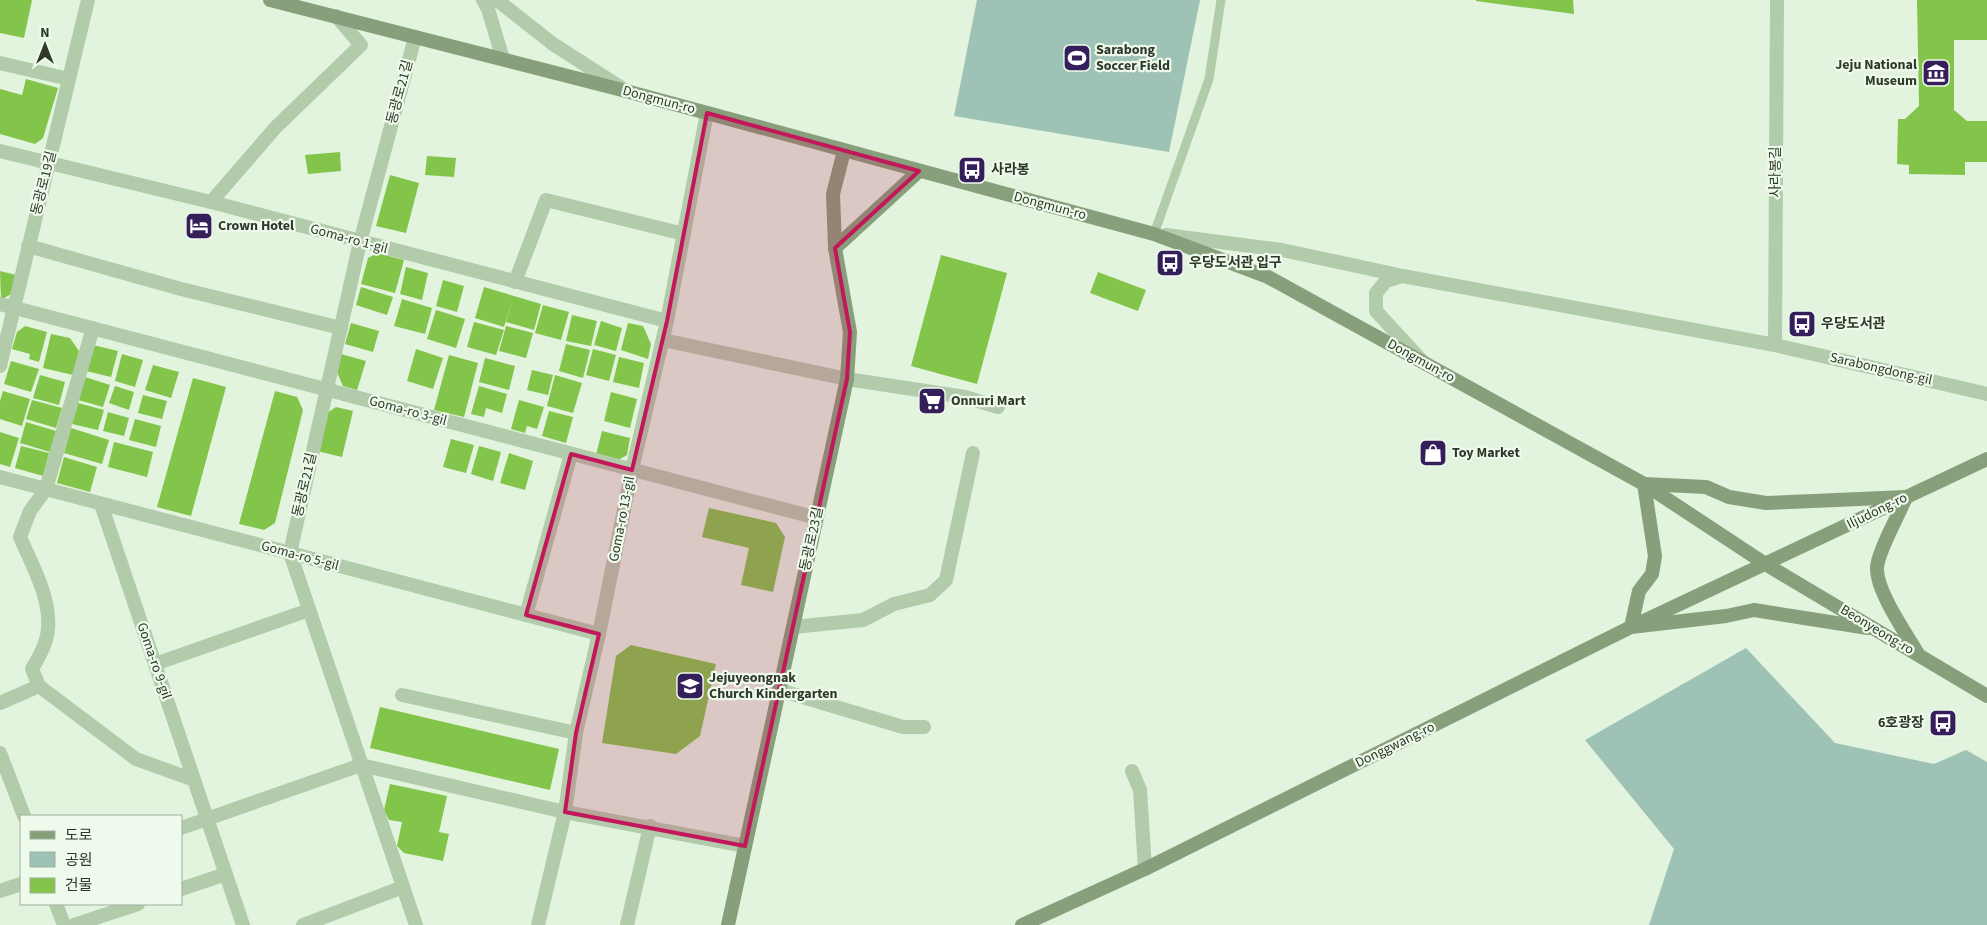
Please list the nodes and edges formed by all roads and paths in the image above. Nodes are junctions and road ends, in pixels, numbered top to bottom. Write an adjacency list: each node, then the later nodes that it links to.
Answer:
1 (88, 0): 11 (street, 동광로19길)
2 (270, 0): 7 (main road, Dongmun-ro)
3 (483, 0): 9 (street)
4 (497, 0): 12 (street)
5 (1222, 0): 20 (lane)
6 (1777, 0): 32 (street, 사라봉길)
7 (336, 16): 8 (main road, Dongmun-ro); 18 (street)
8 (415, 36): 9 (main road, Dongmun-ro); 21 (street, 동광로21길)
9 (503, 59): 12 (main road, Dongmun-ro)
10 (0, 63): 11 (street)
11 (69, 79): 16 (street, 동광로19길)
12 (626, 91): 13 (main road, Dongmun-ro)
13 (707, 113): 15 (main road, Dongmun-ro); 19 (street, Goma-ro 13-gil)
14 (0, 151): 16 (street, Goma-ro 1-gil)
15 (844, 151): 17 (main road, Dongmun-ro); 23 (main road, 동광로23길)
16 (50, 162): 18 (street, Goma-ro 1-gil); 22 (street, 동광로19길)
17 (919, 171): 20 (main road, Dongmun-ro); 23 (main road)
18 (211, 202): 21 (street, Goma-ro 1-gil)
19 (684, 234): 25 (street); 28 (street, Goma-ro 13-gil)
20 (1154, 234): 24 (street, Sarabongdong-gil); 33 (main road, Dongmun-ro)
21 (360, 242): 25 (street, Goma-ro 1-gil); 30 (street, 동광로21길)
22 (28, 246): 27 (street, 동광로19길); 30 (street)
23 (834, 248): 35 (main road, 동광로23길)
24 (1403, 276): 32 (street, Sarabongdong-gil); 33 (street)
25 (515, 282): 28 (street, Goma-ro 1-gil)
26 (0, 304): 27 (street, Goma-ro 3-gil)
27 (14, 308): 29 (street, Goma-ro 3-gil); 34 (street, 동광로19길)
28 (668, 321): 31 (street, Goma-ro 13-gil)
29 (93, 328): 36 (street, Goma-ro 3-gil); 45 (street)
30 (340, 328): 36 (street, 동광로21길)
31 (663, 340): 35 (street); 42 (street, Goma-ro 13-gil)
32 (1775, 344): 37 (street, Sarabongdong-gil)
33 (1424, 362): 44 (main road, Dongmun-ro)
34 (0, 366)
35 (847, 379): 38 (street); 48 (main road, 동광로23길)
36 (326, 390): 40 (street, Goma-ro 3-gil); 49 (street, 동광로21길)
37 (1987, 394)
38 (998, 407)
39 (973, 453): 53 (street)
40 (571, 454): 42 (street, Goma-ro 3-gil); 52 (street)
41 (1987, 459): 46 (main road, Iljudong-ro)
42 (632, 470): 48 (street, Goma-ro 3-gil); 56 (street, Goma-ro 13-gil)
43 (0, 477): 45 (street, Goma-ro 5-gil)
44 (1644, 484): 46 (main road); 50 (main road, Dongmun-ro); 54 (main road)
45 (46, 489): 47 (street, Goma-ro 5-gil); 59 (street)
46 (1906, 497): 50 (main road, Iljudong-ro); 57 (main road)
47 (101, 504): 49 (street, Goma-ro 5-gil); 58 (street, Goma-ro 9-gil)
48 (817, 518): 53 (main road, 동광로23길)
49 (290, 553): 51 (street); 52 (street, Goma-ro 5-gil)
50 (1767, 565): 54 (main road, Donggwang-ro); 55 (main road, Beonyeong-ro)
51 (309, 610): 58 (street); 67 (street)
52 (526, 615): 56 (street, Goma-ro 5-gil)
53 (793, 628): 60 (main road, 동광로23길)
54 (1631, 628): 55 (main road); 76 (main road, Donggwang-ro)
55 (1876, 630): 57 (main road, Beonyeong-ro)
56 (599, 634): 65 (street, Goma-ro 13-gil)
57 (1918, 655): 62 (main road, Beonyeong-ro)
58 (155, 664): 69 (street, Goma-ro 9-gil)
59 (39, 686): 63 (street); 69 (street)
60 (779, 690): 64 (street); 75 (main road, 동광로23길)
61 (402, 695): 65 (street)
62 (1987, 696)
63 (0, 703)
64 (924, 727)
65 (576, 733): 70 (street, Goma-ro 13-gil)
66 (0, 752): 71 (street)
67 (361, 765): 70 (street); 72 (street); 79 (street)
68 (1132, 771): 76 (street)
69 (194, 780): 72 (street, Goma-ro 9-gil)
70 (565, 812): 73 (street); 89 (street, Goma-ro 13-gil)
71 (24, 815)
72 (207, 819): 74 (street); 77 (street, Goma-ro 9-gil)
73 (650, 826): 75 (street); 90 (street)
74 (182, 828)
75 (745, 846): 91 (main road, 동광로23길)
76 (1145, 869): 92 (main road, Donggwang-ro)
77 (226, 874): 80 (street); 86 (street, Goma-ro 9-gil)
78 (20, 884): 81 (street)
79 (403, 887): 87 (street); 88 (street)
80 (182, 889)
81 (0, 891)
82 (56, 905): 84 (street)
83 (135, 905): 85 (street)
84 (64, 925)
85 (74, 925)
86 (243, 925)
87 (303, 925)
88 (416, 925)
89 (538, 925)
90 (627, 925)
91 (728, 925)
92 (1022, 925)

